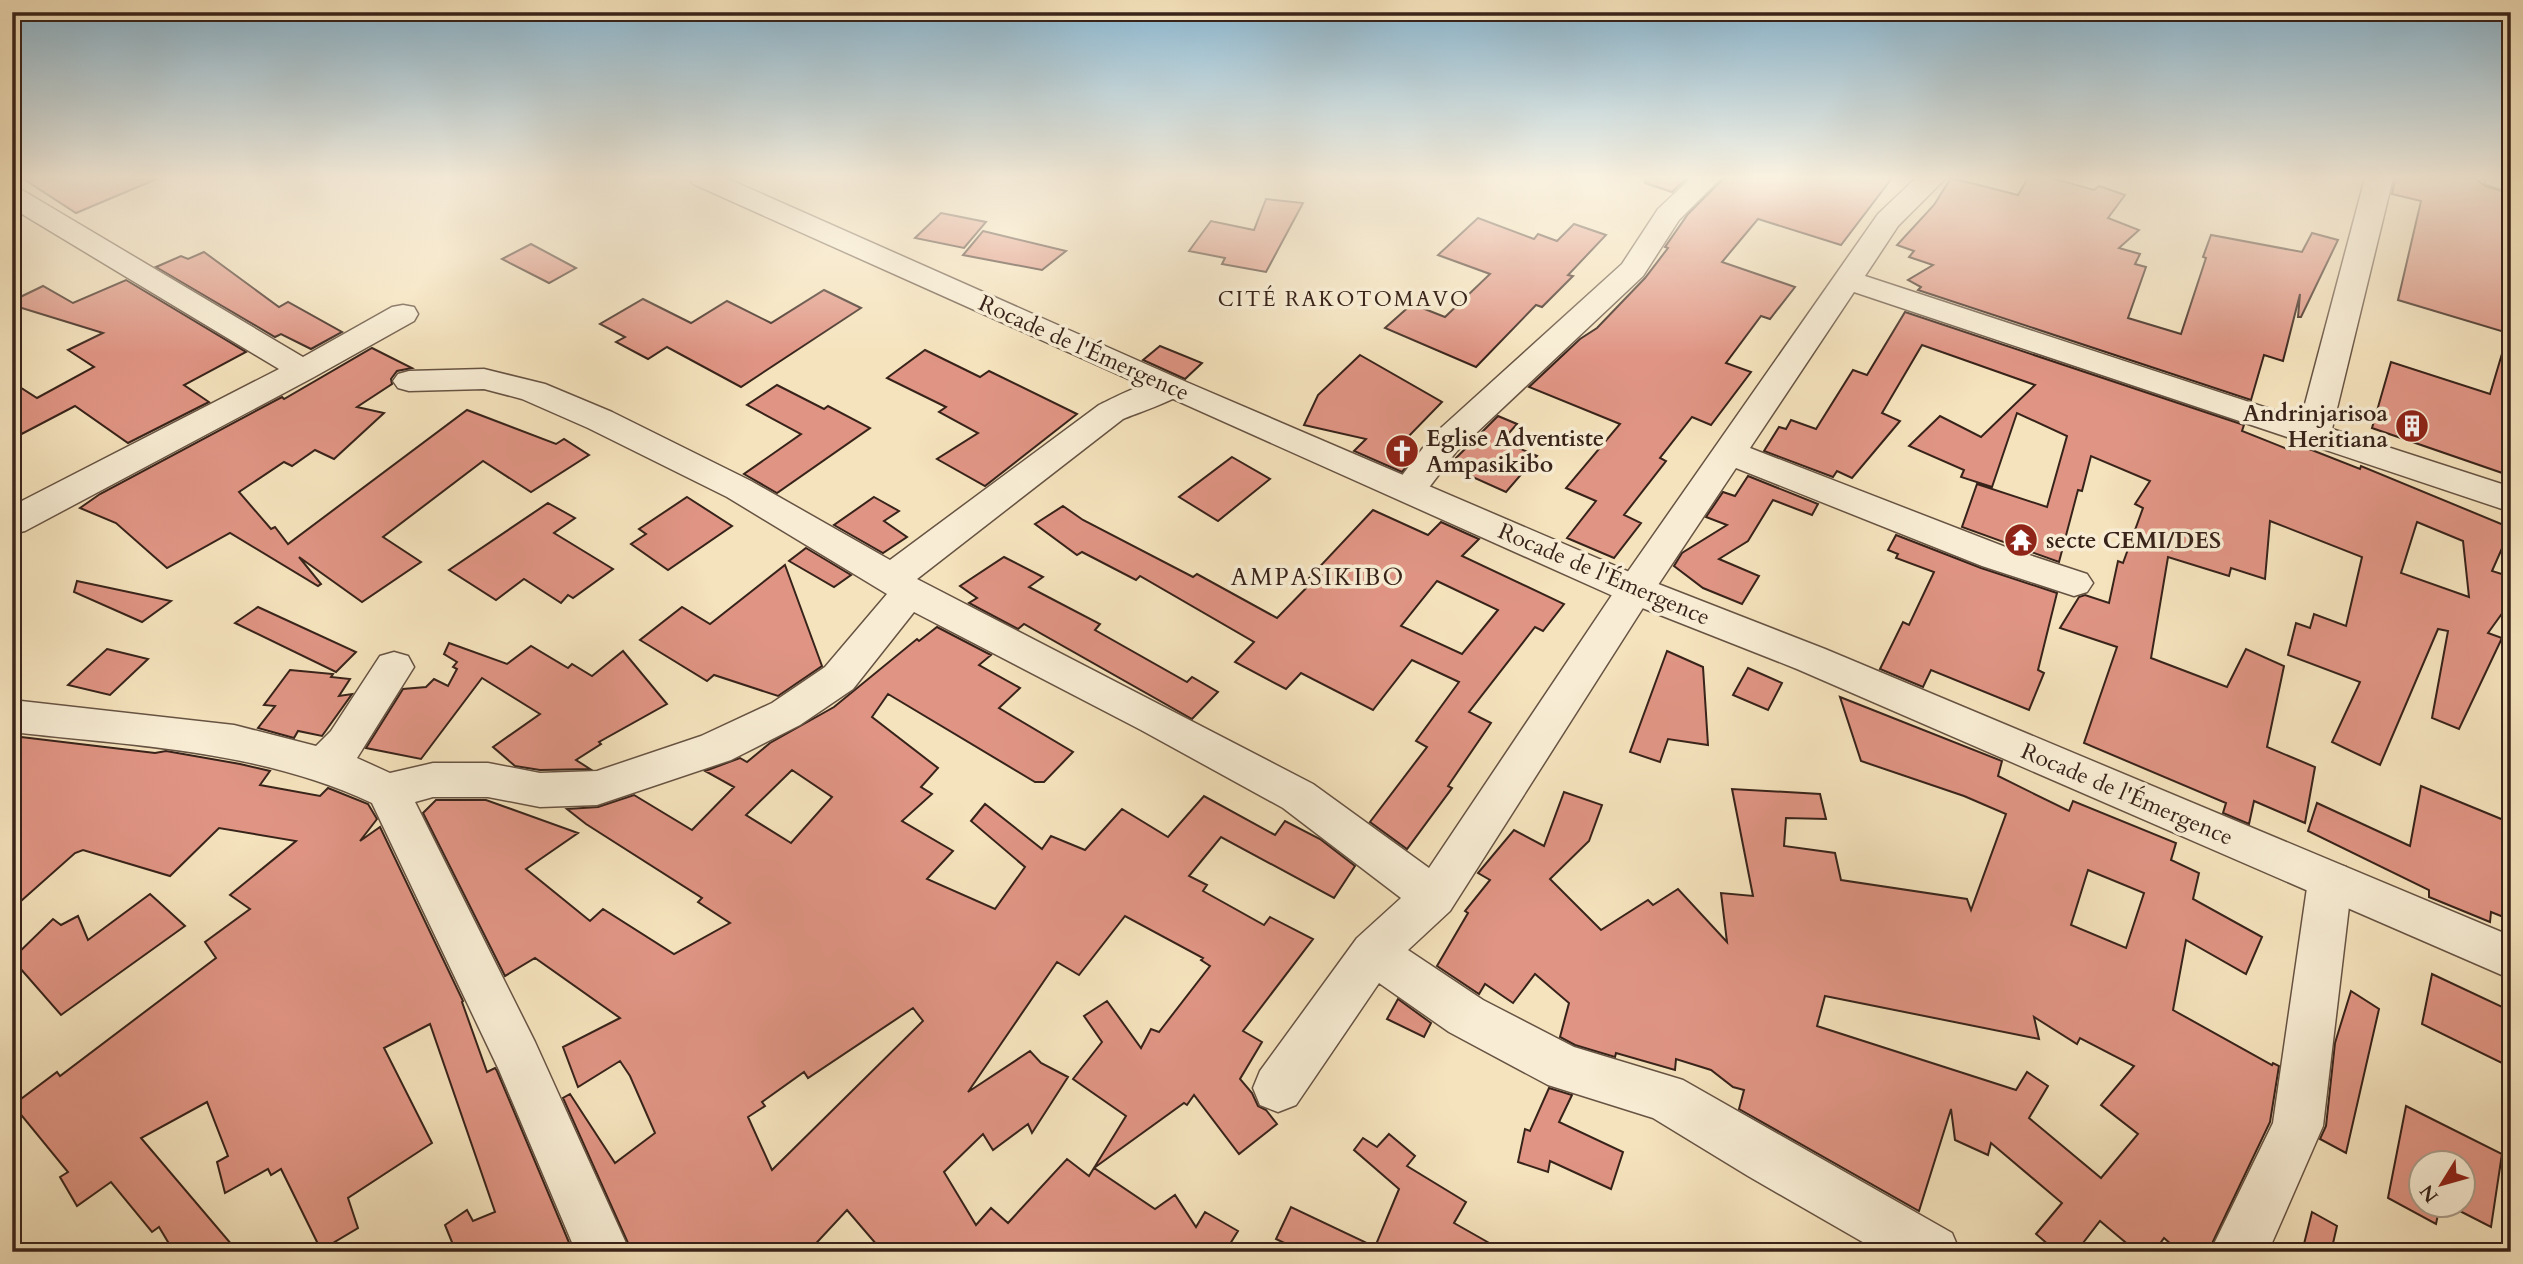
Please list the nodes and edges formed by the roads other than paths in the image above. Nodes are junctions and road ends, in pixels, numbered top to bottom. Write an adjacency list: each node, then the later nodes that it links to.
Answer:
1 (81, 237): 8 (street)
2 (835, 237): 10 (street, Rocade de l'Émergence)
3 (1654, 237): 13 (street)
4 (1877, 237): 6 (street)
5 (2364, 237): 11 (street)
6 (1848, 280): 11 (street); 12 (street)
7 (403, 314): 8 (street)
8 (303, 370): 15 (street)
9 (410, 381): 17 (street)
10 (1173, 388): 13 (street, Rocade de l'Émergence); 17 (street)
11 (2314, 435): 14 (street)
12 (1728, 452): 16 (street); 18 (street)
13 (1409, 489): 18 (street, Rocade de l'Émergence)
14 (2511, 500)
15 (12, 522)
16 (2074, 583)
17 (901, 585): 22 (street); 24 (street)
18 (1635, 590): 23 (street, Rocade de l'Émergence); 24 (street)
19 (394, 667): 21 (street)
20 (12, 716): 21 (street)
21 (323, 765): 22 (street)
22 (387, 791): 28 (street)
23 (2330, 881): 26 (street, Rocade de l'Émergence); 30 (street)
24 (1434, 897): 25 (street)
25 (1373, 953): 27 (street); 29 (street)
26 (2511, 958)
27 (1278, 1088)
28 (603, 1252)
29 (1933, 1252)
30 (2237, 1252)

